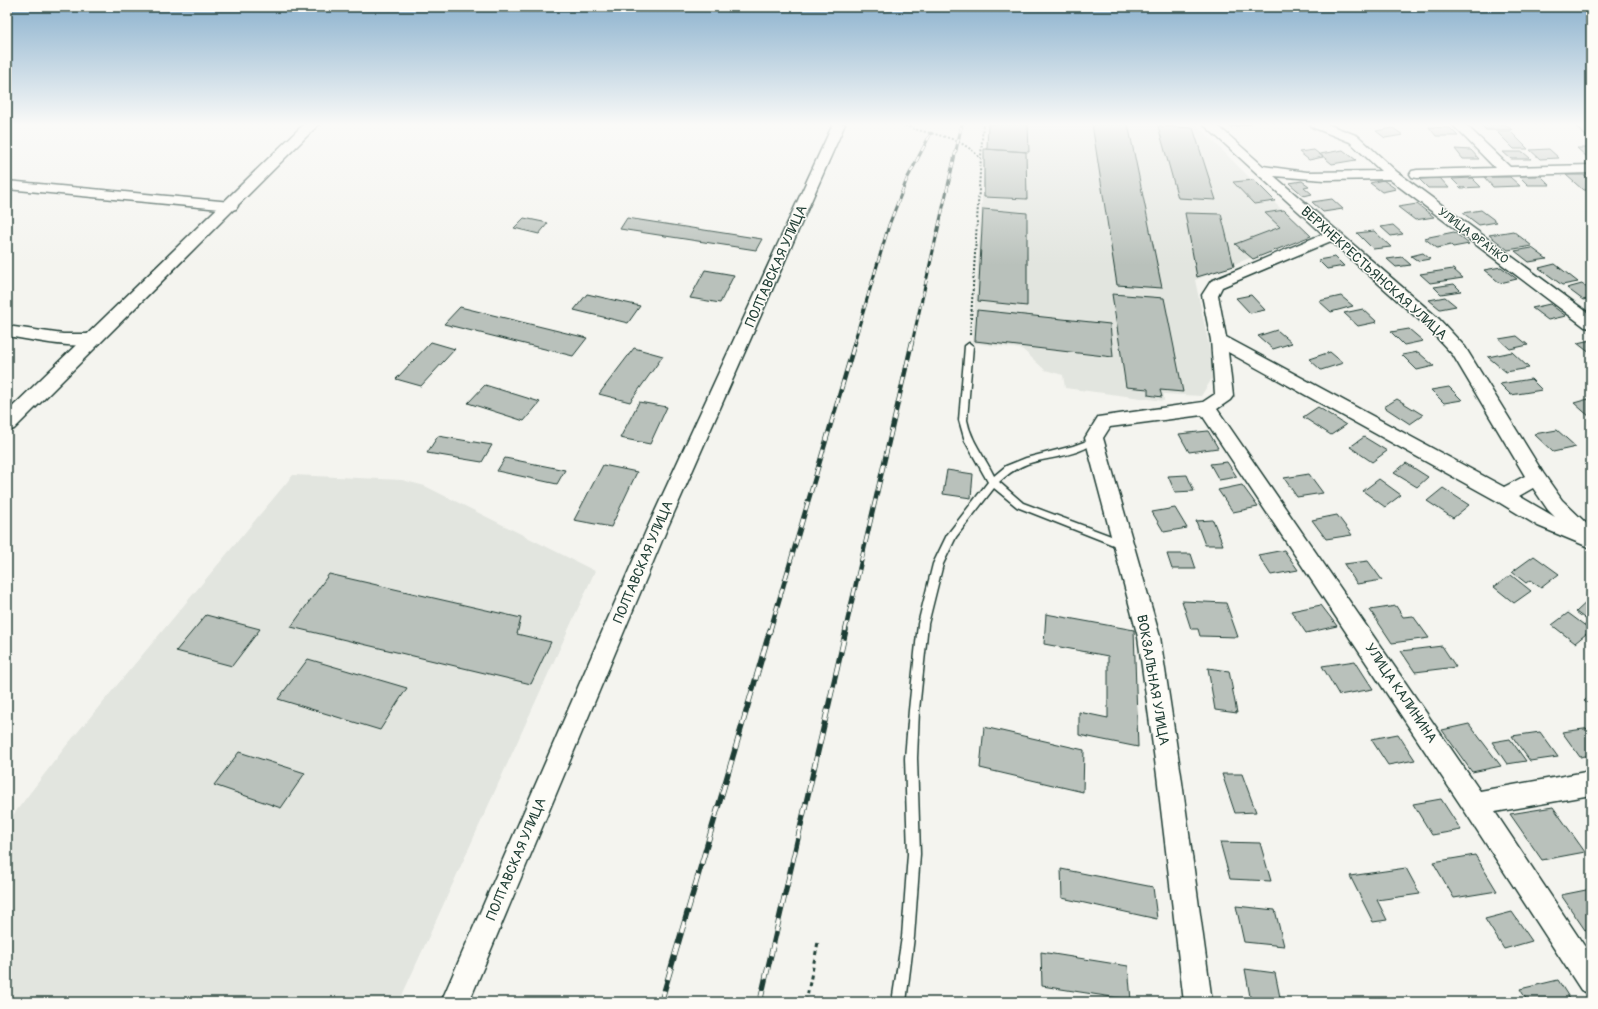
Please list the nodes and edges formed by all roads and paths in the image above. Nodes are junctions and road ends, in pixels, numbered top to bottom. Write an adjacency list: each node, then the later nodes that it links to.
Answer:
1 (265, 171): 13 (main road)
2 (818, 171): 32 (street, ПОЛТАВСКАЯ УЛИЦА)
3 (979, 171): 19 (path)
4 (1260, 171): 12 (street, ВЕРХНЕКРЕСТЬЯНСКАЯ УЛИЦА)
5 (1269, 171): 9 (street)
6 (1387, 171): 10 (street, УЛИЦА ФРАНКО)
7 (1503, 171): 8 (street)
8 (1417, 174)
9 (1302, 176): 10 (street); 12 (street)
10 (1392, 176): 15 (street, УЛИЦА ФРАНКО)
11 (7, 185): 13 (street)
12 (1278, 187): 14 (street, ВЕРХНЕКРЕСТЬЯНСКАЯ УЛИЦА)
13 (231, 206): 17 (main road)
14 (1333, 235): 18 (street); 23 (street, ВЕРХНЕКРЕСТЬЯНСКАЯ УЛИЦА)
15 (1591, 323)
16 (7, 331): 17 (street)
17 (94, 339): 21 (main road)
18 (1219, 340): 20 (street); 25 (street, ВЕРХНЕКРЕСТЬЯНСКАЯ УЛИЦА)
19 (969, 346): 24 (lane)
20 (1207, 408): 22 (street); 29 (street, УЛИЦА КАЛИНИНА)
21 (7, 424)
22 (1094, 438): 24 (lane); 27 (street, ВОКЗАЛЬНАЯ УЛИЦА)
23 (1536, 478): 25 (street); 26 (street, ВЕРХНЕКРЕСТЬЯНСКАЯ УЛИЦА)
24 (993, 482): 27 (lane); 34 (lane)
25 (1504, 496): 26 (street, ВЕРХНЕКРЕСТЬЯНСКАЯ УЛИЦА)
26 (1589, 539)
27 (1124, 546): 35 (street, ВОКЗАЛЬНАЯ УЛИЦА)
28 (1591, 783): 29 (street)
29 (1476, 804): 31 (street, УЛИЦА КАЛИНИНА)
30 (818, 942): 33 (path)
31 (1591, 980)
32 (455, 1002)
33 (806, 1002)
34 (899, 1002)
35 (1198, 1002)

